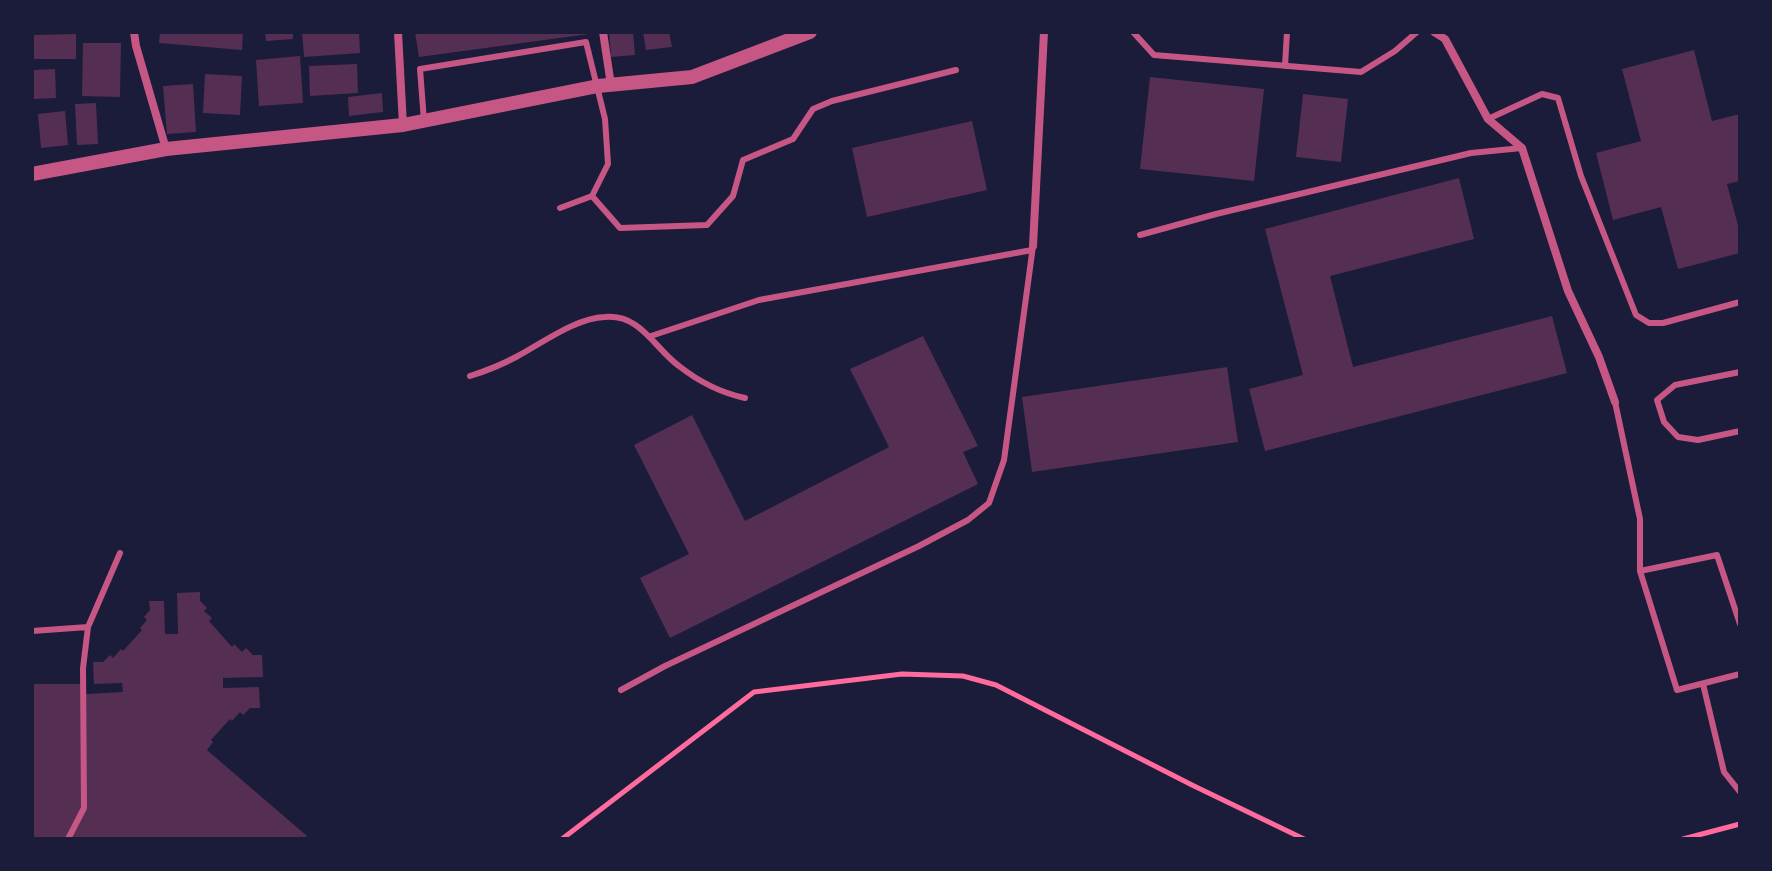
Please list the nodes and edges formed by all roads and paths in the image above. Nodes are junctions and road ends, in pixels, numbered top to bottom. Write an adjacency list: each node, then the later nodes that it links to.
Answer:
1 (134, 32): 17 (street)
2 (398, 32): 15 (street)
3 (603, 32): 12 (street)
4 (810, 32): 12 (street)
5 (1044, 32): 22 (street)
6 (1133, 32): 10 (lane)
7 (1287, 32): 10 (lane)
8 (1417, 32): 10 (lane)
9 (1434, 32): 13 (street)
10 (1285, 66)
11 (956, 70): 19 (lane)
12 (605, 86): 14 (street); 14 (lane); 19 (lane)
13 (1488, 119): 16 (street); 23 (lane)
14 (424, 121): 15 (street)
15 (403, 125): 17 (street)
16 (1522, 148): 21 (lane); 28 (street)
17 (166, 149): 18 (street)
18 (32, 174)
19 (592, 196): 20 (lane)
20 (560, 208)
21 (1140, 235)
22 (1032, 248): 24 (lane); 37 (lane)
23 (1740, 302)
24 (651, 336): 26 (lane); 27 (lane)
25 (1740, 372): 29 (lane)
26 (470, 376)
27 (745, 398)
28 (1615, 402): 31 (lane)
29 (1740, 431)
30 (120, 553): 33 (lane)
31 (1640, 571): 32 (lane); 36 (lane)
32 (1740, 624)
33 (88, 627): 34 (lane); 40 (lane)
34 (32, 631)
35 (1740, 674): 36 (lane)
36 (1703, 684): 38 (lane)
37 (621, 690)
38 (1740, 792)
39 (1740, 824): 43 (path)
40 (68, 839)
41 (562, 839): 42 (path)
42 (1304, 839)
43 (1683, 839)

